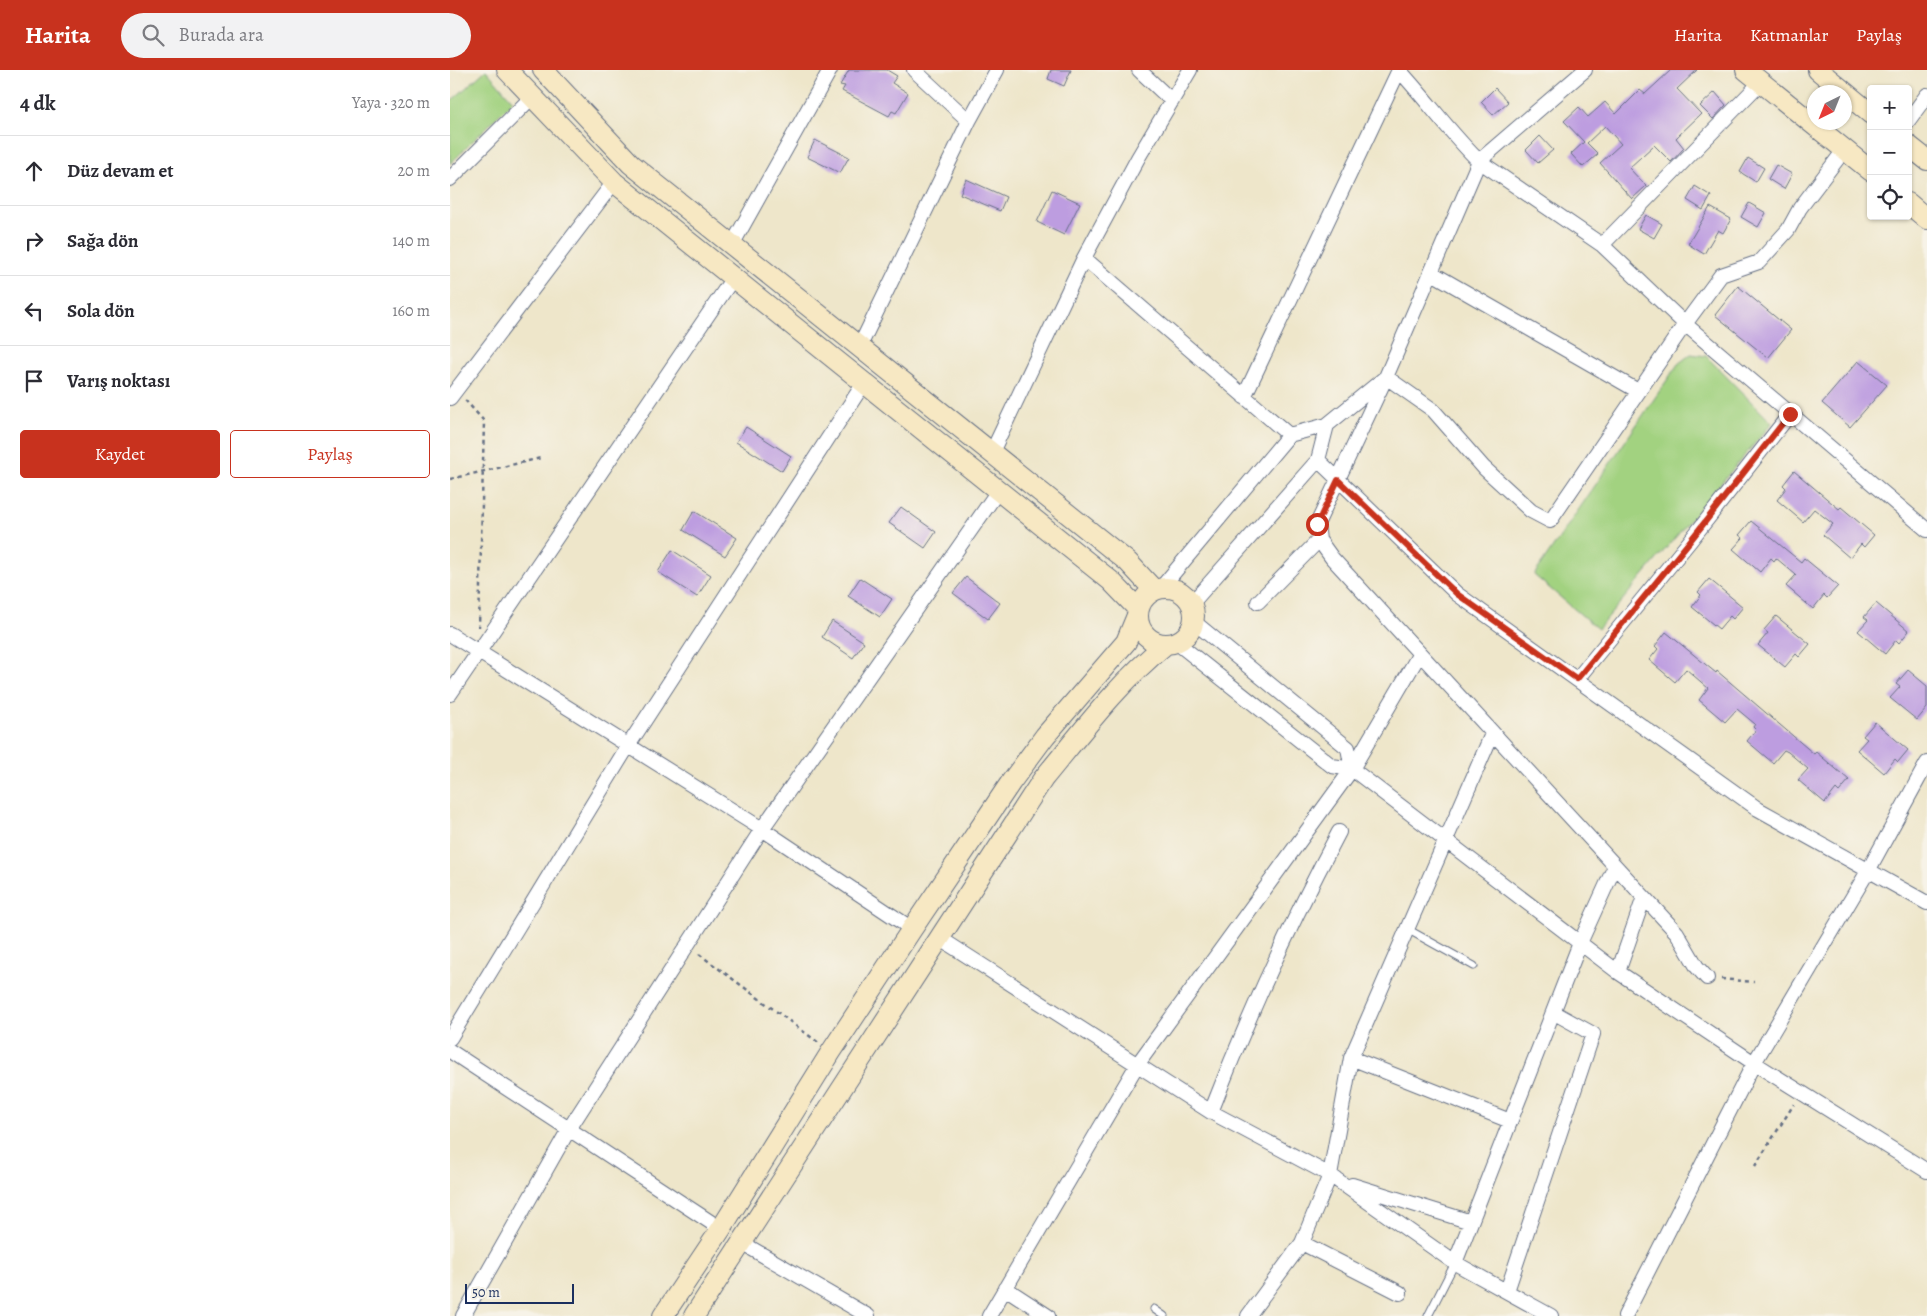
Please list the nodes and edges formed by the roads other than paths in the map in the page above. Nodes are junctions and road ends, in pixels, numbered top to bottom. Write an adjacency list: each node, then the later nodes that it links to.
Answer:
1 (507, 70): 13 (street)
2 (830, 70): 27 (street)
3 (914, 70): 17 (street)
4 (997, 70): 17 (street)
5 (1139, 70): 14 (street)
6 (1190, 70): 14 (street)
7 (1399, 70): 21 (street); 38 (street)
8 (1586, 70): 21 (street)
9 (1818, 70): 15 (street)
10 (552, 73): 27 (street)
11 (1754, 76): 19 (street); 28 (street)
12 (1927, 95): 16 (street)
13 (533, 96): 23 (street); 24 (street)
14 (1172, 101): 29 (street)
15 (1867, 111)
16 (1912, 116)
17 (969, 121): 33 (street)
18 (1912, 148): 20 (street)
19 (1844, 149): 22 (street); 32 (street)
20 (1927, 160)
21 (1479, 161): 28 (street); 30 (street)
22 (1867, 169)
23 (450, 179)
24 (614, 182): 31 (street); 37 (street)
25 (1912, 206): 26 (street)
26 (1927, 219)
27 (732, 245): 33 (street)
28 (1602, 246): 32 (street)
29 (1084, 258): 38 (street); 42 (street)
30 (1432, 273): 34 (street); 36 (street)
31 (733, 278): 35 (street); 54 (street)
32 (1685, 324): 36 (street); 39 (street)
33 (859, 348): 42 (street)
34 (1386, 377): 36 (street); 40 (street); 44 (street)
35 (864, 383): 45 (street); 59 (street)
36 (1638, 391)
37 (453, 394)
38 (1244, 397): 41 (street)
39 (1790, 414): 46 (street); 56 (street)
40 (1327, 425): 41 (street); 43 (street)
41 (1289, 435): 48 (street)
42 (991, 454): 48 (street)
43 (1318, 460): 44 (street); 51 (street)
44 (1338, 480): 47 (street); 56 (street)
45 (998, 491): 50 (street); 62 (street)
46 (1927, 530)
47 (1319, 540): 49 (street); 55 (street)
48 (1157, 589): 50 (street); 51 (street)
49 (1258, 602)
50 (1138, 611): 53 (street); 69 (street)
51 (1193, 613): 53 (street); 61 (street)
52 (450, 634): 54 (street)
53 (1171, 643): 61 (street); 71 (street)
54 (478, 653): 57 (street); 59 (street)
55 (1419, 655): 58 (street); 61 (street)
56 (1577, 679): 66 (street)
57 (450, 694)
58 (1492, 734): 64 (street); 65 (street)
59 (628, 746): 62 (street); 77 (street)
60 (1927, 763): 66 (street)
61 (1352, 769): 64 (street); 81 (street)
62 (762, 829): 69 (street); 84 (street)
63 (1339, 832): 82 (street)
64 (1446, 841): 70 (street); 72 (street)
65 (1615, 866): 67 (street); 72 (street)
66 (1868, 871): 68 (street); 80 (street)
67 (1644, 897): 74 (street); 75 (street)
68 (1927, 903)
69 (912, 929): 88 (street)
70 (1407, 929): 73 (lane); 79 (street)
71 (941, 939): 81 (street); 89 (street)
72 (1580, 943): 74 (street); 76 (street)
73 (1474, 966)
74 (1618, 972): 80 (street)
75 (1707, 978)
76 (1553, 1012): 83 (street); 93 (street)
77 (450, 1038)
78 (450, 1051): 84 (street)
79 (1351, 1058): 83 (street); 86 (street)
80 (1754, 1063): 85 (street); 106 (street)
81 (1136, 1065): 82 (street); 92 (street)
82 (1211, 1112): 86 (street)
83 (1510, 1121): 87 (street)
84 (570, 1130): 88 (street); 97 (street)
85 (1927, 1171)
86 (1334, 1178): 87 (street); 90 (street); 91 (street)
87 (1471, 1222): 91 (street)
88 (721, 1229): 98 (street)
89 (742, 1243): 99 (street); 100 (street)
90 (1302, 1243): 94 (street); 104 (street)
91 (1455, 1263): 93 (street); 105 (lane)
92 (1005, 1288): 101 (street); 102 (street)
93 (1507, 1291): 96 (street)
94 (1400, 1293)
95 (1154, 1309): 103 (lane)
96 (1542, 1314)
97 (463, 1316)
98 (663, 1316)
99 (694, 1316)
100 (868, 1316)
101 (989, 1316)
102 (1048, 1316)
103 (1164, 1316)
104 (1248, 1316)
105 (1428, 1316)
106 (1625, 1316)

